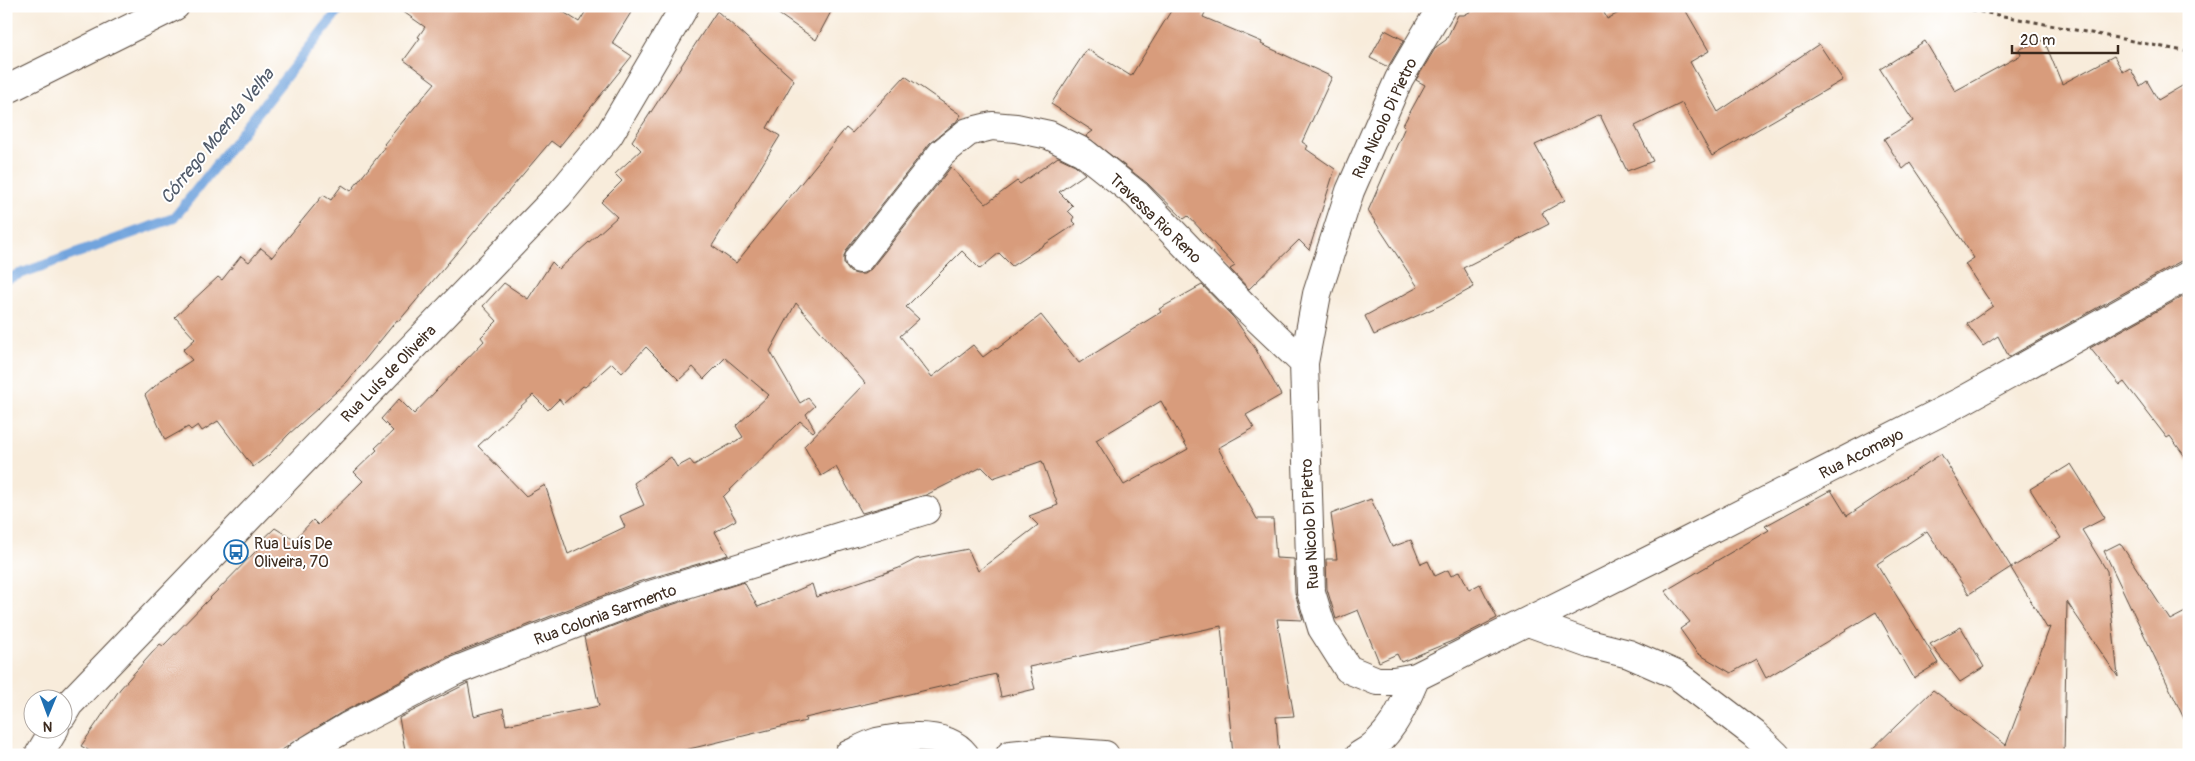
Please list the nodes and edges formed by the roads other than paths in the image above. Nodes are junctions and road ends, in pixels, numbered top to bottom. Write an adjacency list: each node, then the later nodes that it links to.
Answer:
1 (175, 6): 4 (street)
2 (685, 6): 11 (street, Rua Luís de Oliveira)
3 (1442, 6): 7 (street, Rua Nicolo Di Pietro)
4 (6, 90)
5 (859, 260): 7 (street, Travessa Rio Reno)
6 (2189, 275): 9 (street, Rua Acomayo)
7 (1304, 364): 10 (street, Rua Nicolo Di Pietro)
8 (926, 510): 15 (street, Rua Colonia Sarmento)
9 (1528, 622): 10 (street, Rua Nicolo Di Pietro); 20 (street)
10 (1416, 677): 19 (street)
11 (72, 701)
12 (49, 738): 14 (street)
13 (957, 748): 16 (street)
14 (40, 755)
15 (300, 755)
16 (848, 755)
17 (1010, 755): 18 (street)
18 (1105, 755)
19 (1360, 755)
20 (1776, 755)

